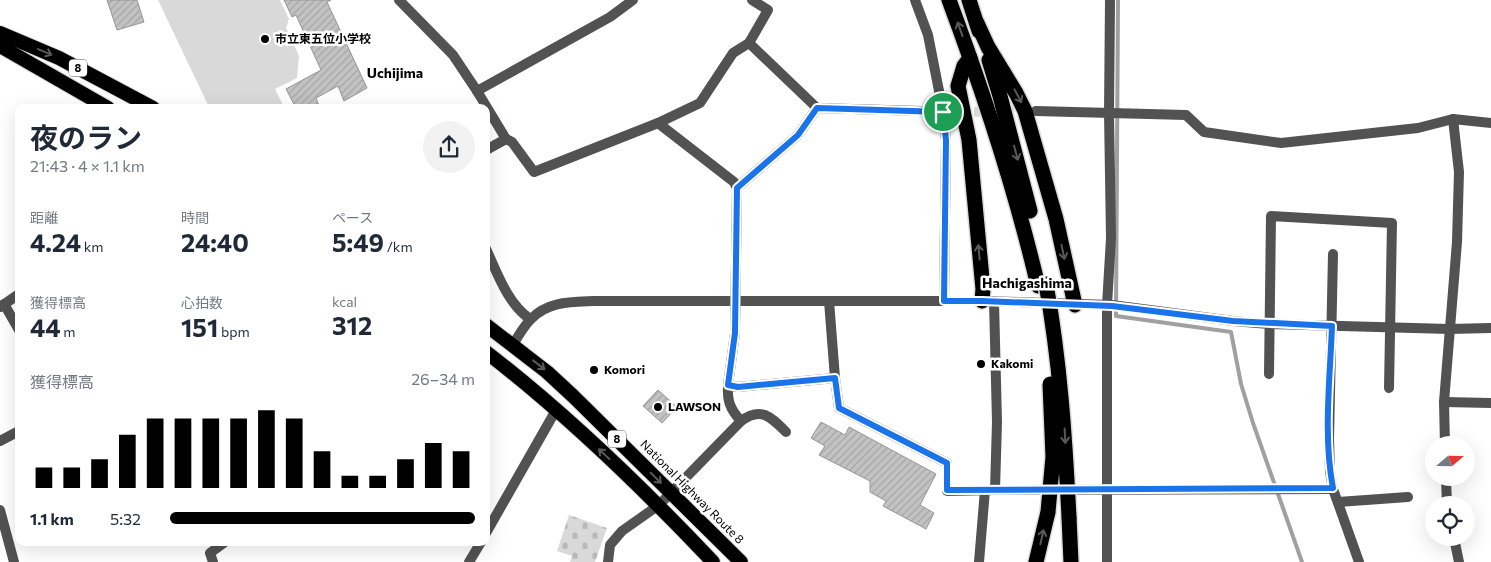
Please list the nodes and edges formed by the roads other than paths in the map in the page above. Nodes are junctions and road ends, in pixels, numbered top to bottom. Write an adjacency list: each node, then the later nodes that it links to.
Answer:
1 (399, 0): 13 (street)
2 (633, 0): 13 (street)
3 (752, 0): 10 (street)
4 (915, 0): 19 (street)
5 (949, 0): 12 (highway, one-way to 5)
6 (969, 0): 8 (highway)
7 (1110, 0): 22 (street)
8 (977, 23): 31 (highway, one-way to 31); 37 (highway, one-way to 37)
9 (0, 33): 15 (highway, 8, one-way to 15)
10 (749, 43): 17 (street); 24 (street)
11 (0, 46): 14 (highway, 8)
12 (970, 58): 31 (highway); 36 (highway, one-way to 12)
13 (477, 91): 16 (street)
14 (101, 104)
15 (145, 104)
16 (485, 104)
17 (817, 108): 19 (street); 28 (street)
18 (1036, 111): 22 (street)
19 (943, 112): 20 (street); 35 (street)
20 (956, 112)
21 (490, 113): 26 (street)
22 (1116, 113): 23 (street); 39 (street)
23 (1453, 119): 25 (street); 47 (street)
24 (658, 123): 26 (street); 28 (street)
25 (1491, 123)
26 (506, 139): 27 (street)
27 (490, 148)
28 (737, 188): 33 (street)
29 (1333, 254): 43 (street)
30 (490, 257): 40 (street)
31 (1042, 285): 79 (highway, one-way to 31, bridge); 80 (highway, one-way to 80, bridge)
32 (15, 297): 38 (street)
33 (735, 301): 34 (street); 40 (street); 52 (street)
34 (829, 301): 35 (street); 51 (street)
35 (944, 301): 36 (street)
36 (988, 301): 37 (street); 64 (street)
37 (1075, 305): 39 (street)
38 (2, 306): 41 (street)
39 (1114, 306): 42 (street); 63 (street)
40 (530, 319): 48 (street)
41 (15, 324)
42 (1269, 324): 43 (street); 45 (street); 50 (street)
43 (1332, 326): 45 (street); 62 (street)
44 (490, 328): 48 (highway, National Highway Route 8 / 8)
45 (1389, 328): 47 (street); 53 (street)
46 (1491, 328): 47 (street)
47 (1449, 329): 54 (street)
48 (513, 345): 65 (highway, National Highway Route 8 / 8, one-way to 65)
49 (490, 355): 56 (highway, 8)
50 (1269, 374)
51 (835, 378): 52 (street); 64 (street)
52 (728, 385): 57 (street)
53 (1389, 388)
54 (1444, 402): 55 (street); 60 (street)
55 (1491, 403)
56 (556, 410): 68 (highway, 8, one-way to 56); 70 (street)
57 (741, 421): 58 (street); 65 (street)
58 (786, 432)
59 (15, 433): 61 (street)
60 (1445, 436)
61 (0, 441)
62 (1333, 488): 63 (street); 67 (street)
63 (1107, 489): 64 (street); 81 (street)
64 (990, 490): 78 (street)
65 (671, 493): 68 (street); 77 (highway, National Highway Route 8 / 8)
66 (1408, 497): 67 (street)
67 (1338, 502): 82 (street)
68 (659, 505): 75 (street); 76 (highway, 8)
69 (0, 510): 73 (street)
70 (490, 525)
71 (479, 546): 74 (street)
72 (1456, 546): 83 (street)
73 (14, 562)
74 (469, 562)
75 (608, 562)
76 (714, 562)
77 (741, 562)
78 (979, 562)
79 (1036, 562)
80 (1070, 562)
81 (1107, 562)
82 (1359, 562)
83 (1459, 562)

